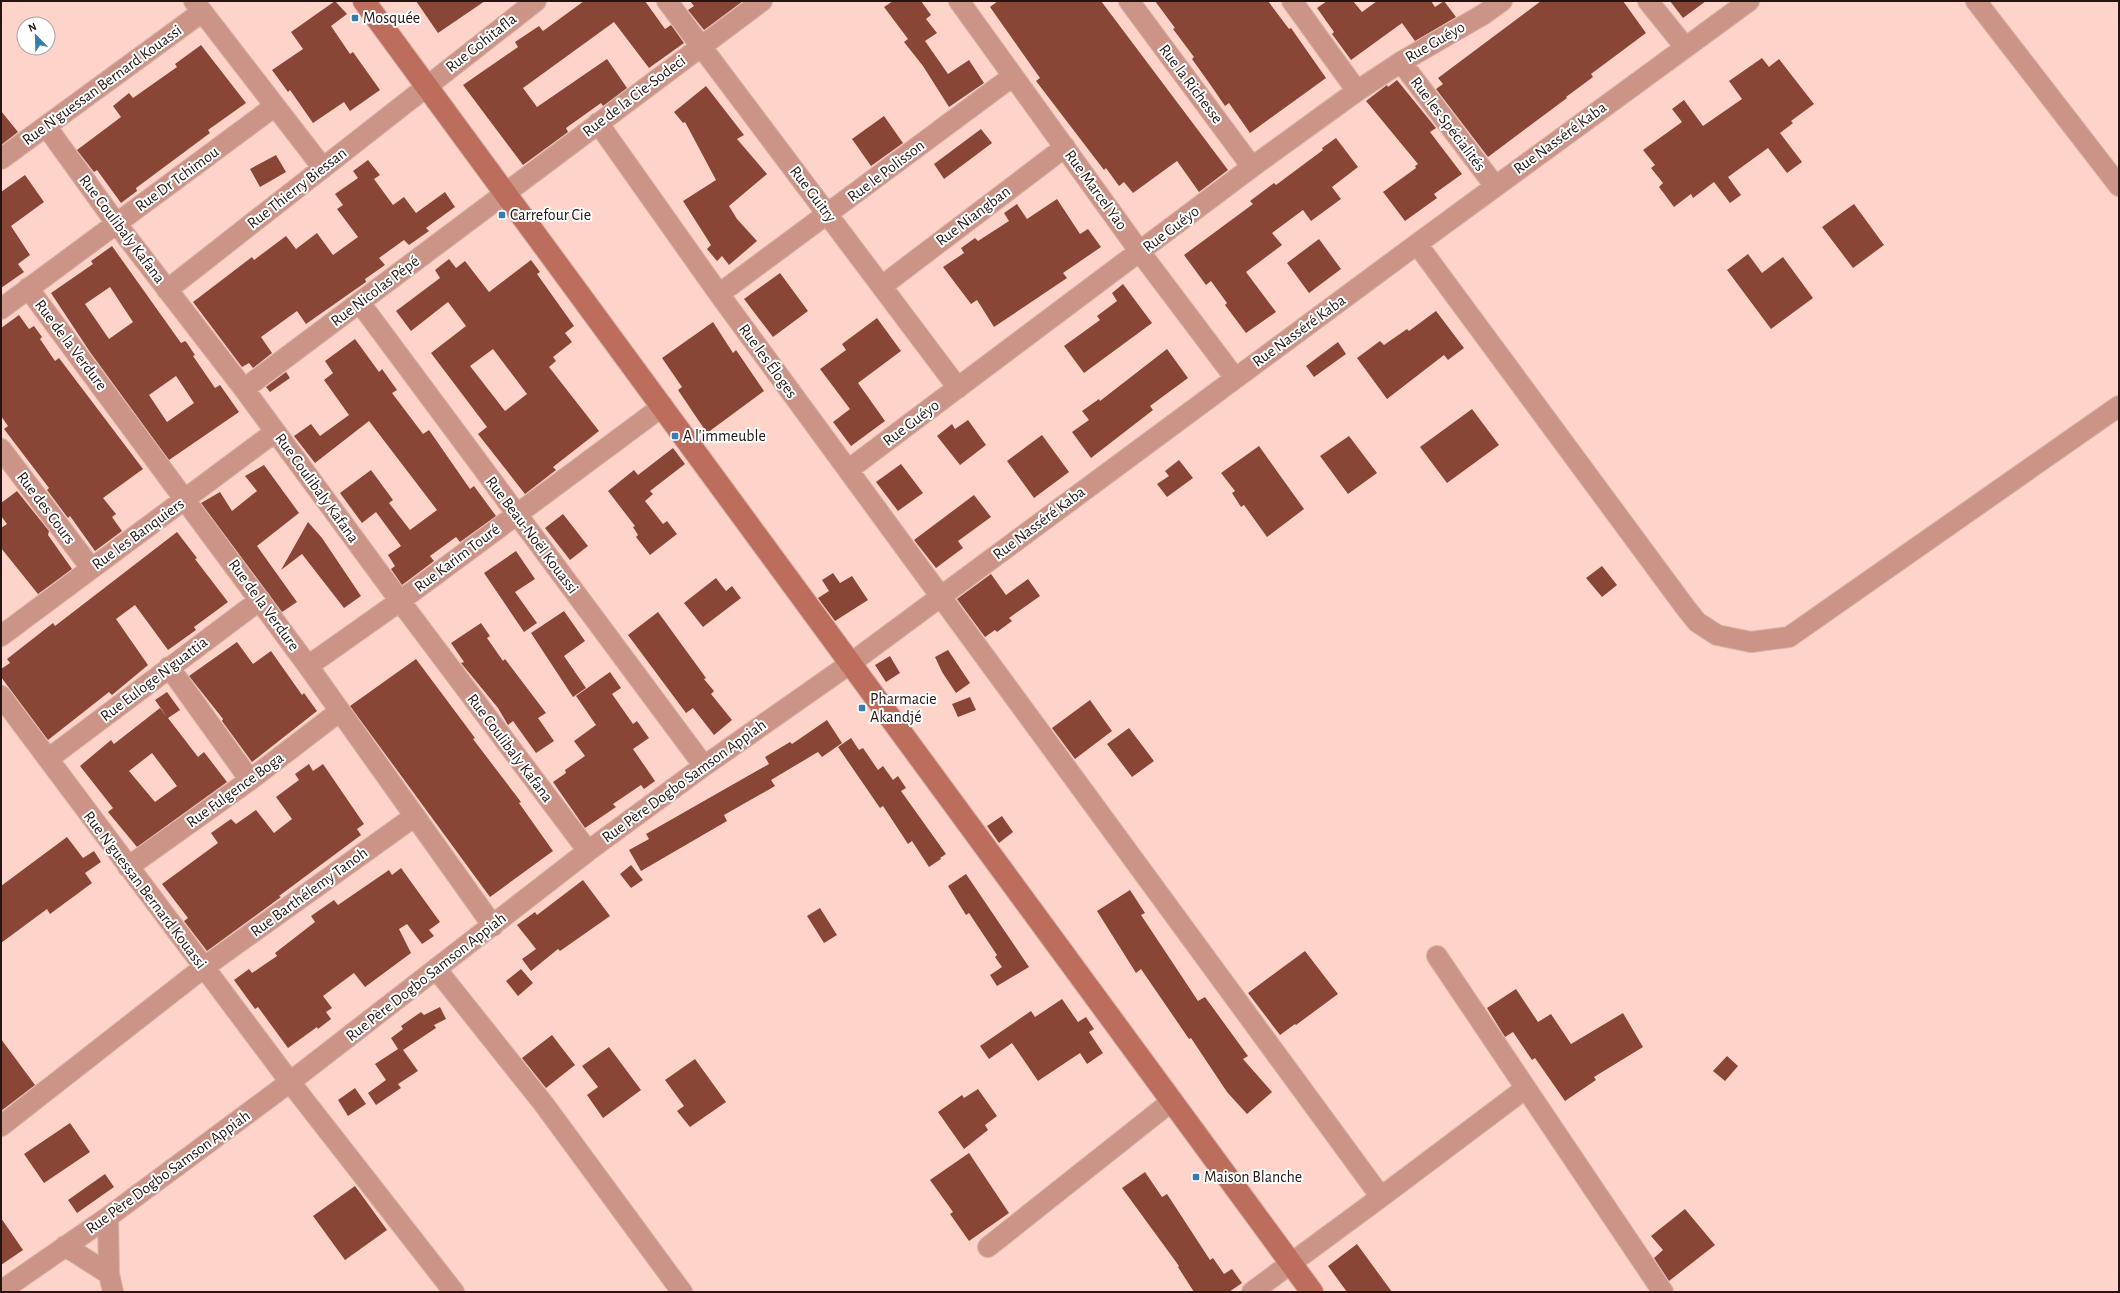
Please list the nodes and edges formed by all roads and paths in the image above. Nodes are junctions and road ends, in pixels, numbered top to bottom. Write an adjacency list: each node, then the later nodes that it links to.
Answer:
1 (364, 1): 18 (street)
2 (667, 1): 14 (street, Rue Guitry)
3 (762, 1): 14 (street, Rue de la Cie-Sodeci)
4 (959, 1): 17 (street, Rue Marcel Yao)
5 (1129, 1): 25 (street, Rue la Richesse)
6 (1292, 1): 19 (street)
7 (1502, 1): 13 (street, Rue Guéyo)
8 (1648, 1): 15 (street)
9 (1749, 1): 15 (street, Rue Nasséré Kaba)
10 (1976, 1): 28 (street)
11 (527, 4): 18 (street, Rue Gohitafla)
12 (198, 7): 20 (street); 22 (street, Rue N'guessan Bernard Kouassi)
13 (1479, 8): 16 (street, Rue Guéyo)
14 (701, 46): 21 (street, Rue de la Cie-Sodeci); 30 (street, Rue Guitry)
15 (1685, 46): 27 (street, Rue Nasséré Kaba)
16 (1401, 62): 19 (street, Rue Guéyo); 27 (street, Rue les Spécialités)
17 (1013, 76): 23 (street, Rue Marcel Yao); 30 (street, Rue le Polisson)
18 (427, 85): 26 (street, Rue Thierry Biessan); 29 (street)
19 (1357, 91): 25 (street, Rue Guéyo)
20 (275, 106): 26 (street); 31 (street, Rue Dr Tchimou)
21 (598, 123): 29 (street, Rue de la Cie-Sodeci); 37 (street, Rue les Éloges)
22 (46, 126): 24 (street, Rue N'guessan Bernard Kouassi); 31 (street, Rue Coulibaly Kafana)
23 (1065, 147): 33 (street, Rue Marcel Yao); 34 (street, Rue Niangban)
24 (1, 159)
25 (1252, 167): 33 (street, Rue Guéyo)
26 (323, 168): 36 (street, Rue Thierry Biessan)
27 (1496, 186): 32 (street, Rue Nasséré Kaba)
28 (2119, 186)
29 (506, 192): 38 (street, Rue Nicolas Pépé); 43 (street)
30 (828, 213): 34 (street, Rue Guitry); 37 (street, Rue le Polisson)
31 (116, 224): 35 (street, Rue Dr Tchimou); 36 (street, Rue Coulibaly Kafana)
32 (1417, 244): 40 (street, Rue Nasséré Kaba); 44 (street)
33 (1140, 252): 40 (street, Rue Marcel Yao); 41 (street, Rue Guéyo)
34 (882, 286): 41 (street, Rue Guitry)
35 (28, 288): 39 (street, Rue Dr Tchimou); 48 (street, Rue de la Verdure)
36 (167, 290): 42 (street, Rue Coulibaly Kafana)
37 (719, 294): 47 (street, Rue les Éloges)
38 (360, 303): 42 (street, Rue Nicolas Pépé); 49 (street, Rue Beau-Noël Kouassi)
39 (1, 309)
40 (1235, 378): 51 (street, Rue Nasséré Kaba)
41 (958, 388): 47 (street, Rue Guéyo)
42 (244, 389): 45 (street, Rue Coulibaly Kafana)
43 (663, 406): 49 (street, Rue Karim Touré); 55 (street)
44 (2119, 406)
45 (275, 432): 48 (street, Rue les Banquiers); 53 (street, Rue Coulibaly Kafana)
46 (1, 449): 50 (street, Rue des Cours)
47 (848, 470): 51 (street, Rue les Éloges)
48 (186, 499): 50 (street, Rue les Banquiers); 52 (street, Rue de la Verdure)
49 (516, 514): 53 (street, Rue Karim Touré); 61 (street, Rue Beau-Noël Kouassi)
50 (91, 568): 54 (street, Rue les Banquiers)
51 (940, 597): 55 (street, Rue Nasséré Kaba); 74 (street, Rue les Éloges)
52 (260, 600): 56 (street, Rue de la Verdure); 57 (street, Rue Euloge N'guattia)
53 (400, 601): 56 (street, Rue Karim Touré); 64 (street, Rue Coulibaly Kafana)
54 (1, 636)
55 (851, 663): 61 (street, Rue Père Dogbo Samson Appiah); 72 (street)
56 (308, 666): 59 (street, Rue de la Verdure)
57 (170, 668): 60 (street, Rue Euloge N'guattia); 62 (street)
58 (1, 696): 60 (street, Rue N'guessan Bernard Kouassi)
59 (340, 711): 62 (street, Rue Fulgence Boga); 63 (street, Rue de la Verdure)
60 (48, 759): 65 (street, Rue N'guessan Bernard Kouassi)
61 (704, 766): 64 (street, Rue Père Dogbo Samson Appiah)
62 (250, 780): 65 (street, Rue Fulgence Boga)
63 (414, 816): 66 (street, Rue de la Verdure); 68 (street, Rue Barthélemy Tanoh)
64 (588, 851): 66 (street, Rue Père Dogbo Samson Appiah)
65 (128, 867): 68 (street, Rue N'guessan Bernard Kouassi)
66 (493, 926): 69 (street, Rue Père Dogbo Samson Appiah)
67 (1437, 956): 71 (street)
68 (203, 968): 70 (street, Rue N'guessan Bernard Kouassi); 73 (street, Rue Barthélemy Tanoh)
69 (437, 970): 70 (street, Rue Père Dogbo Samson Appiah); 82 (street)
70 (290, 1082): 75 (street, Rue Père Dogbo Samson Appiah); 81 (street, Rue N'guessan Bernard Kouassi)
71 (1526, 1088): 74 (street); 85 (street)
72 (1172, 1101): 77 (street); 78 (street)
73 (1, 1126)
74 (1381, 1197): 78 (street)
75 (108, 1217): 76 (street, Rue Père Dogbo Samson Appiah); 79 (street)
76 (65, 1246): 79 (street); 80 (street, Rue Père Dogbo Samson Appiah)
77 (988, 1247)
78 (1291, 1264): 83 (street); 84 (street)
79 (111, 1283)
80 (1, 1291)
81 (454, 1292)
82 (682, 1292)
83 (1252, 1292)
84 (1312, 1292)
85 (1663, 1292)

